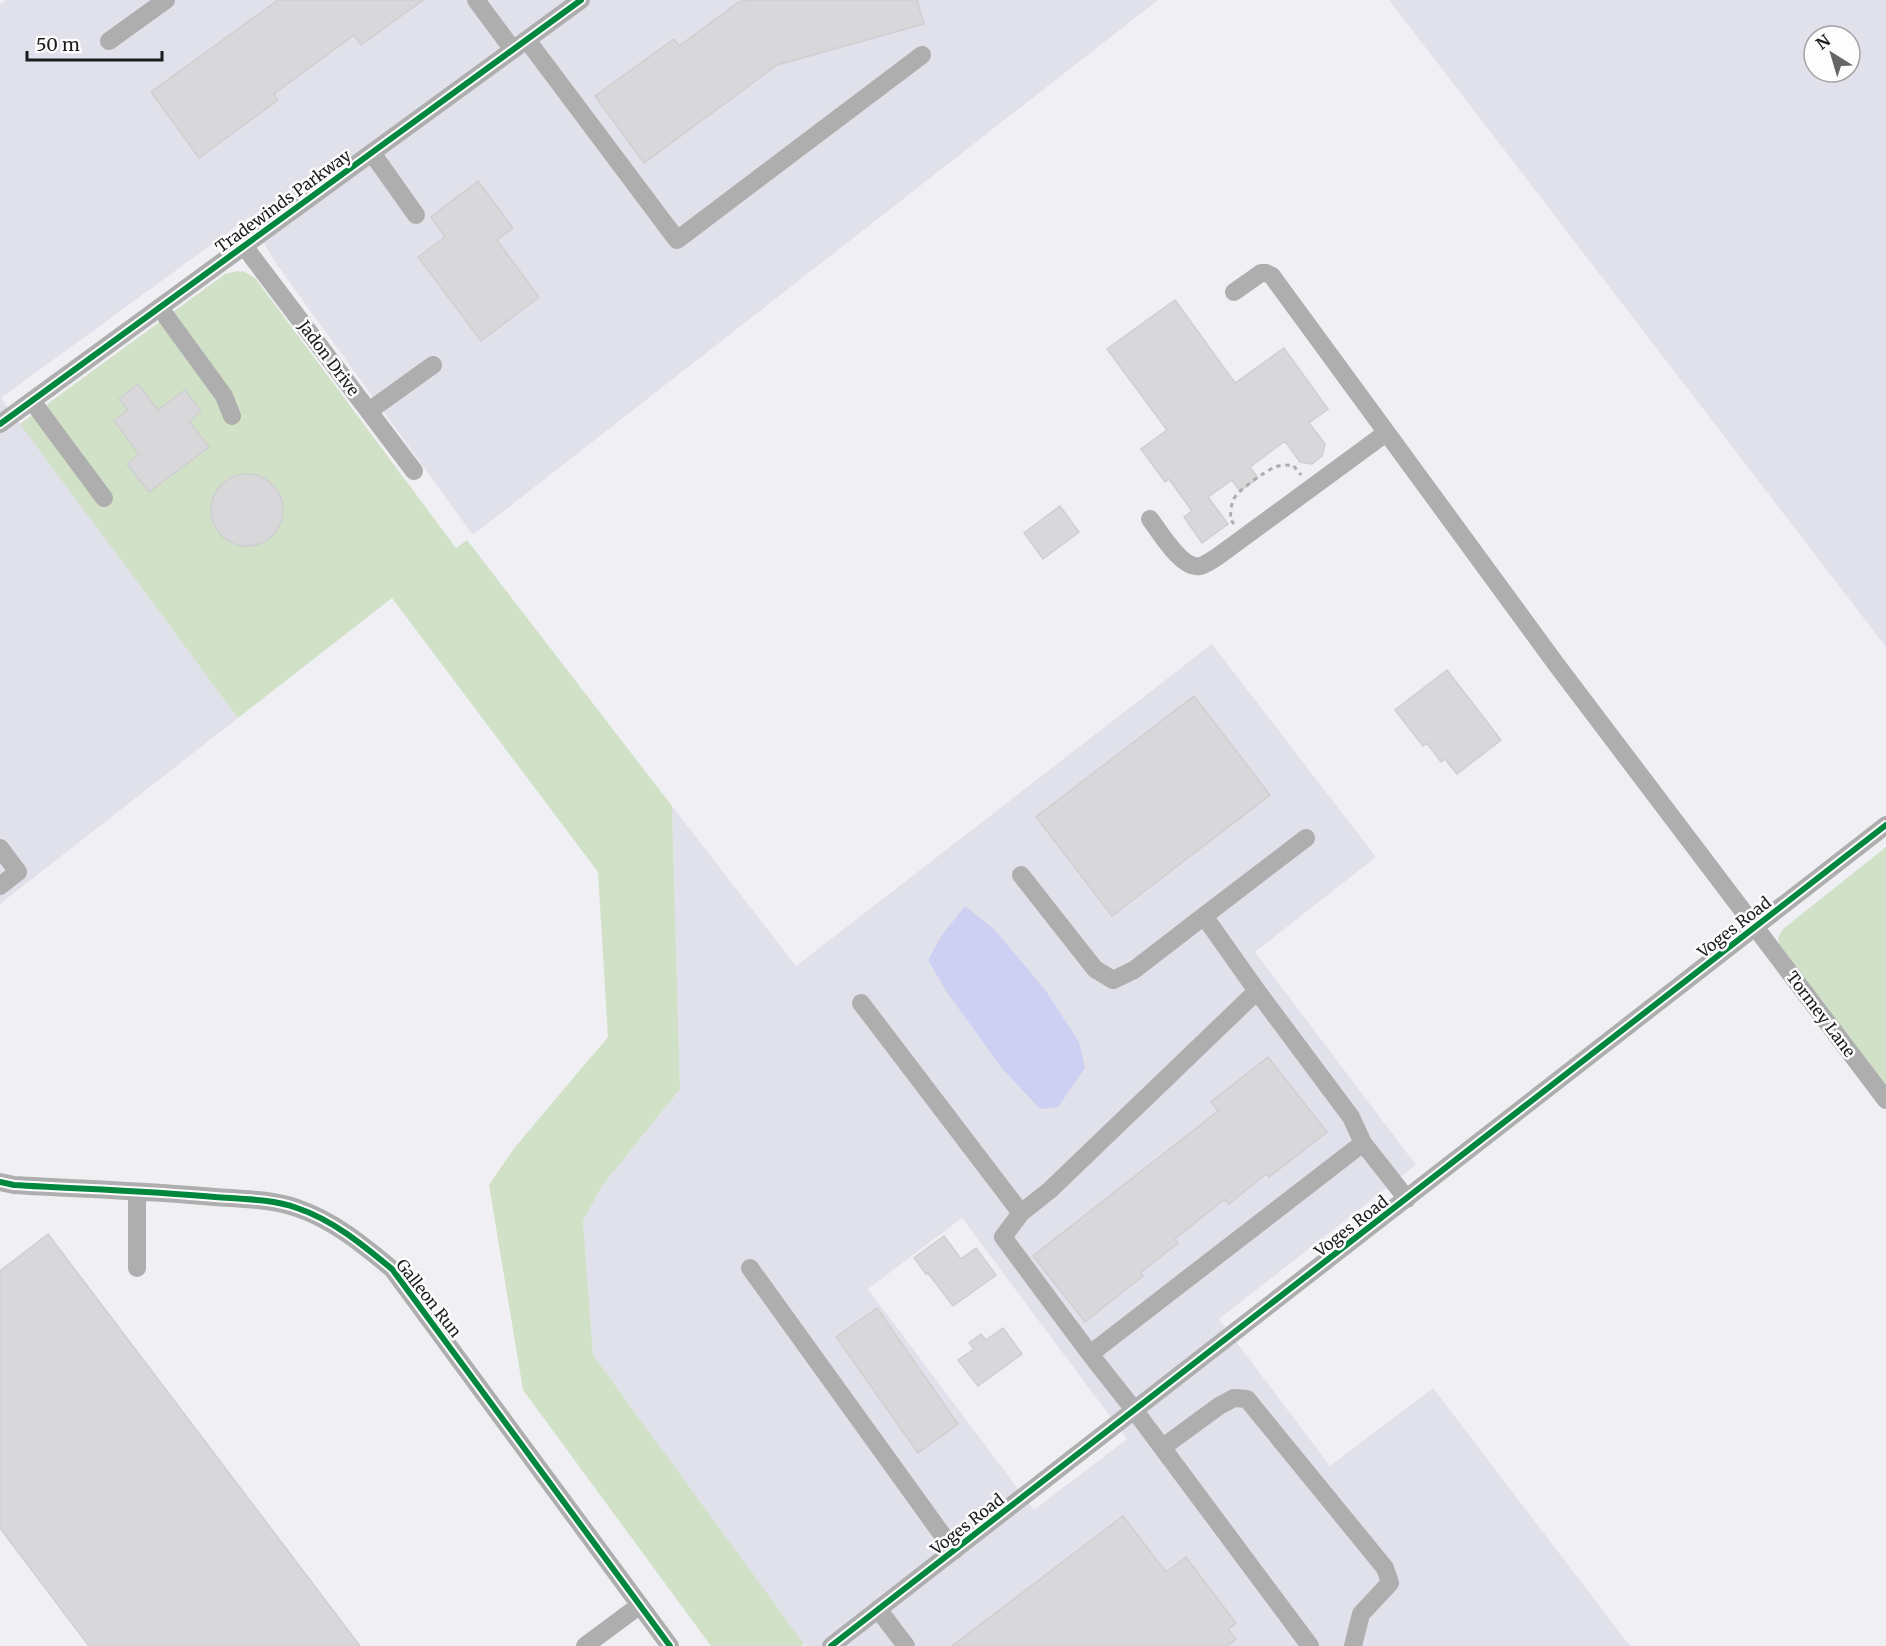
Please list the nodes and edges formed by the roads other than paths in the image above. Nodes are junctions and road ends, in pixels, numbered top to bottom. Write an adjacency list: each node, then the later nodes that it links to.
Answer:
1 (166, 0): 4 (street)
2 (476, 0): 5 (street)
3 (581, 0): 5 (street, Tradewinds Parkway)
4 (109, 42)
5 (520, 45): 6 (street); 7 (street, Tradewinds Parkway)
6 (922, 55)
7 (372, 153): 8 (street); 9 (street, Tradewinds Parkway)
8 (416, 215)
9 (244, 246): 11 (street, Tradewinds Parkway); 14 (street, Jadon Drive)
10 (1234, 292): 17 (street, Tormey Lane)
11 (160, 308): 13 (street, Tradewinds Parkway); 15 (street)
12 (433, 365): 14 (street)
13 (32, 401): 16 (street, Tradewinds Parkway); 19 (street)
14 (369, 411): 18 (street, Jadon Drive)
15 (232, 416)
16 (0, 424)
17 (1386, 433): 20 (street); 27 (street, Tormey Lane)
18 (414, 471)
19 (104, 498)
20 (1150, 519)
21 (1886, 825): 27 (street, Voges Road)
22 (1306, 838): 26 (street)
23 (0, 848): 25 (street)
24 (1021, 874): 26 (street)
25 (0, 886)
26 (1204, 916): 28 (street)
27 (1755, 928): 30 (street, Tormey Lane); 34 (street, Voges Road)
28 (1257, 991): 31 (street); 35 (street)
29 (861, 1003): 35 (street)
30 (1886, 1100)
31 (1363, 1143): 34 (street); 38 (street)
32 (0, 1182): 33 (street, Galleon Run)
33 (137, 1192): 37 (street); 42 (street, Galleon Run)
34 (1407, 1199): 39 (street, Voges Road)
35 (1021, 1213): 38 (street)
36 (750, 1268): 41 (street)
37 (136, 1269)
38 (1090, 1354): 39 (street)
39 (1136, 1411): 40 (street); 41 (street, Voges Road)
40 (1163, 1447): 48 (street); 49 (street)
41 (954, 1551): 43 (street, Voges Road)
42 (640, 1605): 44 (street); 45 (street, Galleon Run)
43 (878, 1609): 46 (street, Voges Road); 47 (street)
44 (585, 1646)
45 (670, 1646)
46 (831, 1646)
47 (906, 1646)
48 (1310, 1646)
49 (1353, 1646)

